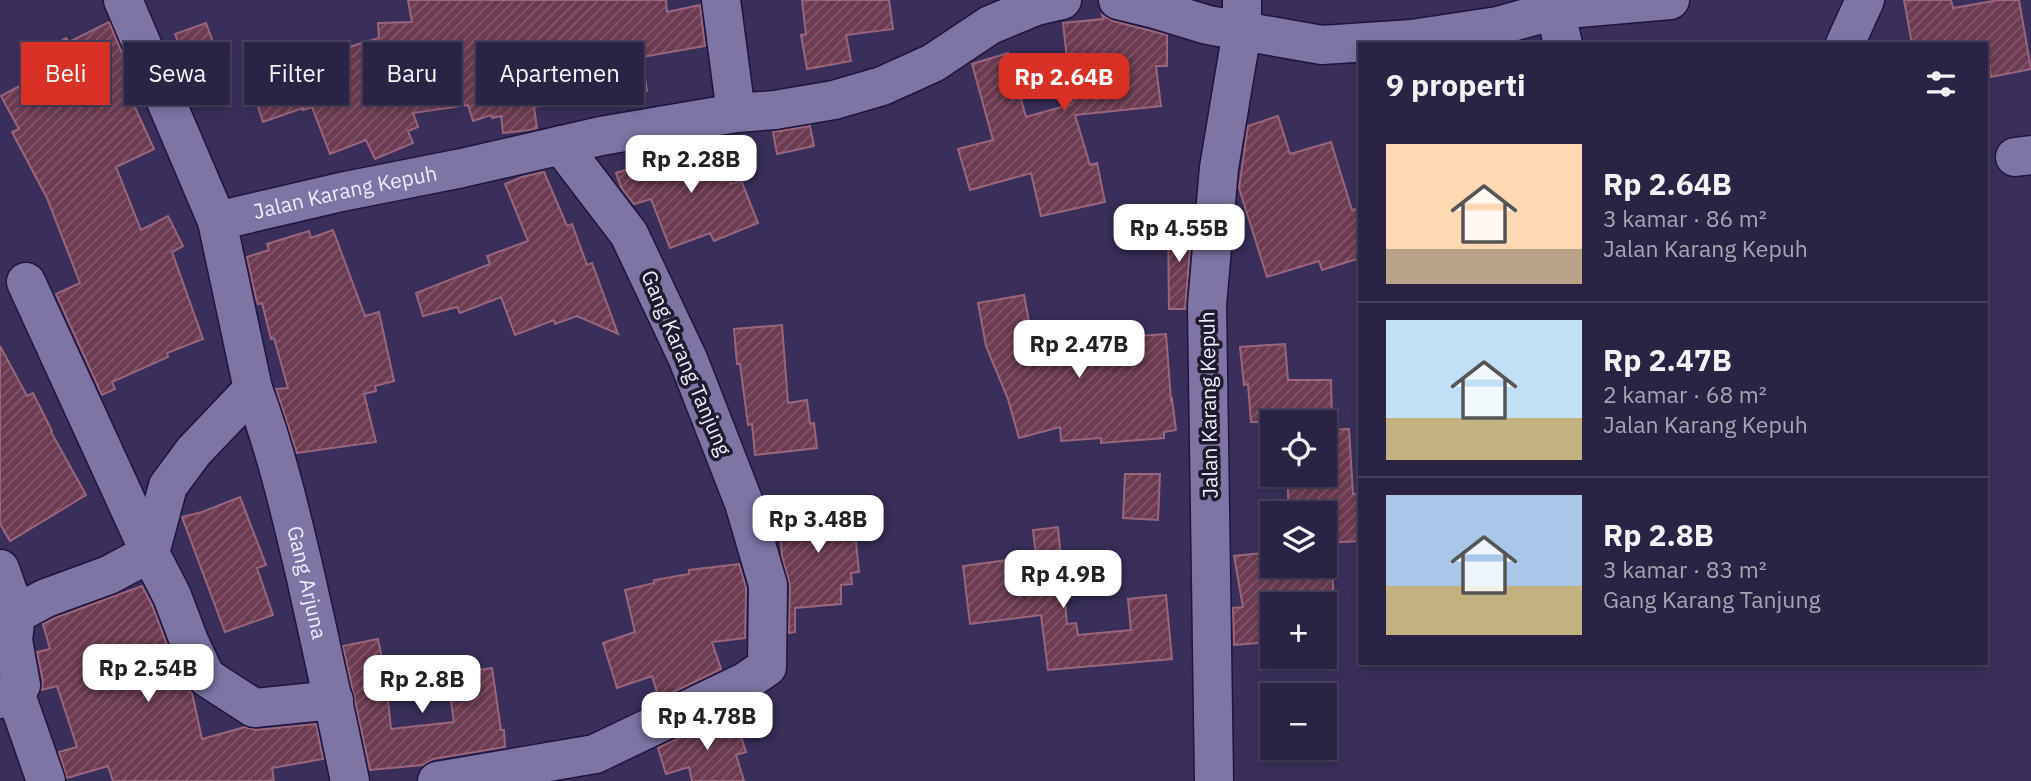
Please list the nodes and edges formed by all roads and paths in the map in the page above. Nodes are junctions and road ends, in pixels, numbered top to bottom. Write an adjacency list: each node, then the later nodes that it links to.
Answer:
1 (123, 0): 15 (street)
2 (721, 0): 13 (street)
3 (1062, 0): 13 (street, Jalan Karang Kepuh)
4 (1118, 0): 8 (street)
5 (1670, 0): 7 (street)
6 (1865, 0): 11 (street)
7 (1620, 2): 9 (street)
8 (1242, 15): 12 (street); 26 (street, Jalan Karang Kepuh)
9 (1559, 27): 10 (street)
10 (1367, 42)
11 (1846, 42)
12 (1358, 43)
13 (736, 113): 14 (street, Jalan Karang Kepuh)
14 (561, 145): 15 (street, Jalan Karang Kepuh); 25 (street, Gang Karang Tanjung)
15 (217, 221): 17 (street)
16 (26, 282): 18 (street)
17 (253, 388): 18 (street); 22 (street, Gang Arjuna)
18 (150, 553): 20 (street); 22 (street)
19 (0, 569): 20 (street)
20 (16, 614): 21 (street)
21 (8, 695): 23 (street)
22 (334, 701): 24 (street, Gang Arjuna)
23 (46, 781)
24 (350, 781)
25 (437, 781)
26 (1214, 781)

